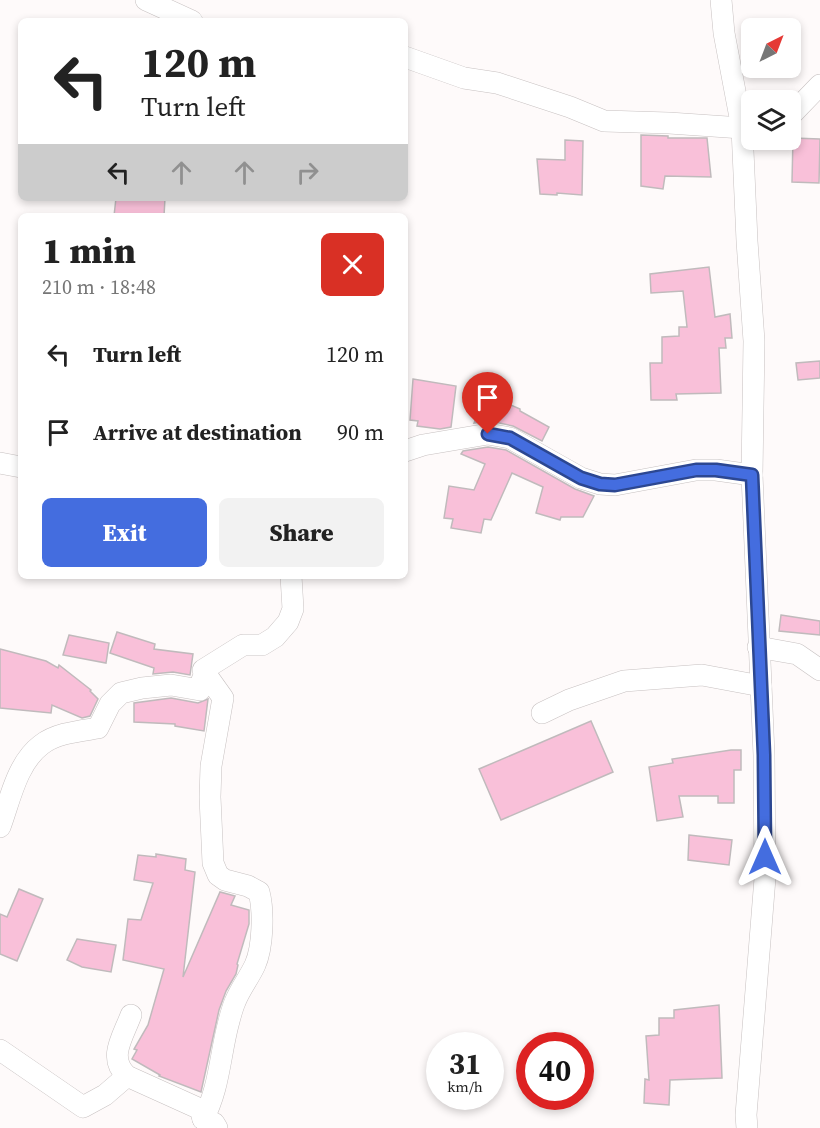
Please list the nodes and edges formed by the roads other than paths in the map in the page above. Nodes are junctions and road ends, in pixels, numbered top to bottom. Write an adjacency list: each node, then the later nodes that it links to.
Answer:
1 (146, 0): 3 (street)
2 (721, 0): 6 (street)
3 (185, 18)
4 (408, 58): 8 (street)
5 (820, 85): 7 (street)
6 (741, 102)
7 (801, 105)
8 (741, 127)
9 (747, 150): 13 (street)
10 (408, 450): 13 (street)
11 (0, 463): 12 (street)
12 (18, 466)
13 (752, 475): 15 (street)
14 (291, 579): 17 (street)
15 (759, 647): 16 (street); 18 (street)
16 (820, 670)
17 (207, 678): 20 (street); 24 (street)
18 (761, 686): 19 (street); 25 (street)
19 (542, 713)
20 (0, 827)
21 (130, 1015): 23 (street)
22 (0, 1050): 23 (street)
23 (127, 1076): 24 (street)
24 (210, 1123)
25 (747, 1128)

